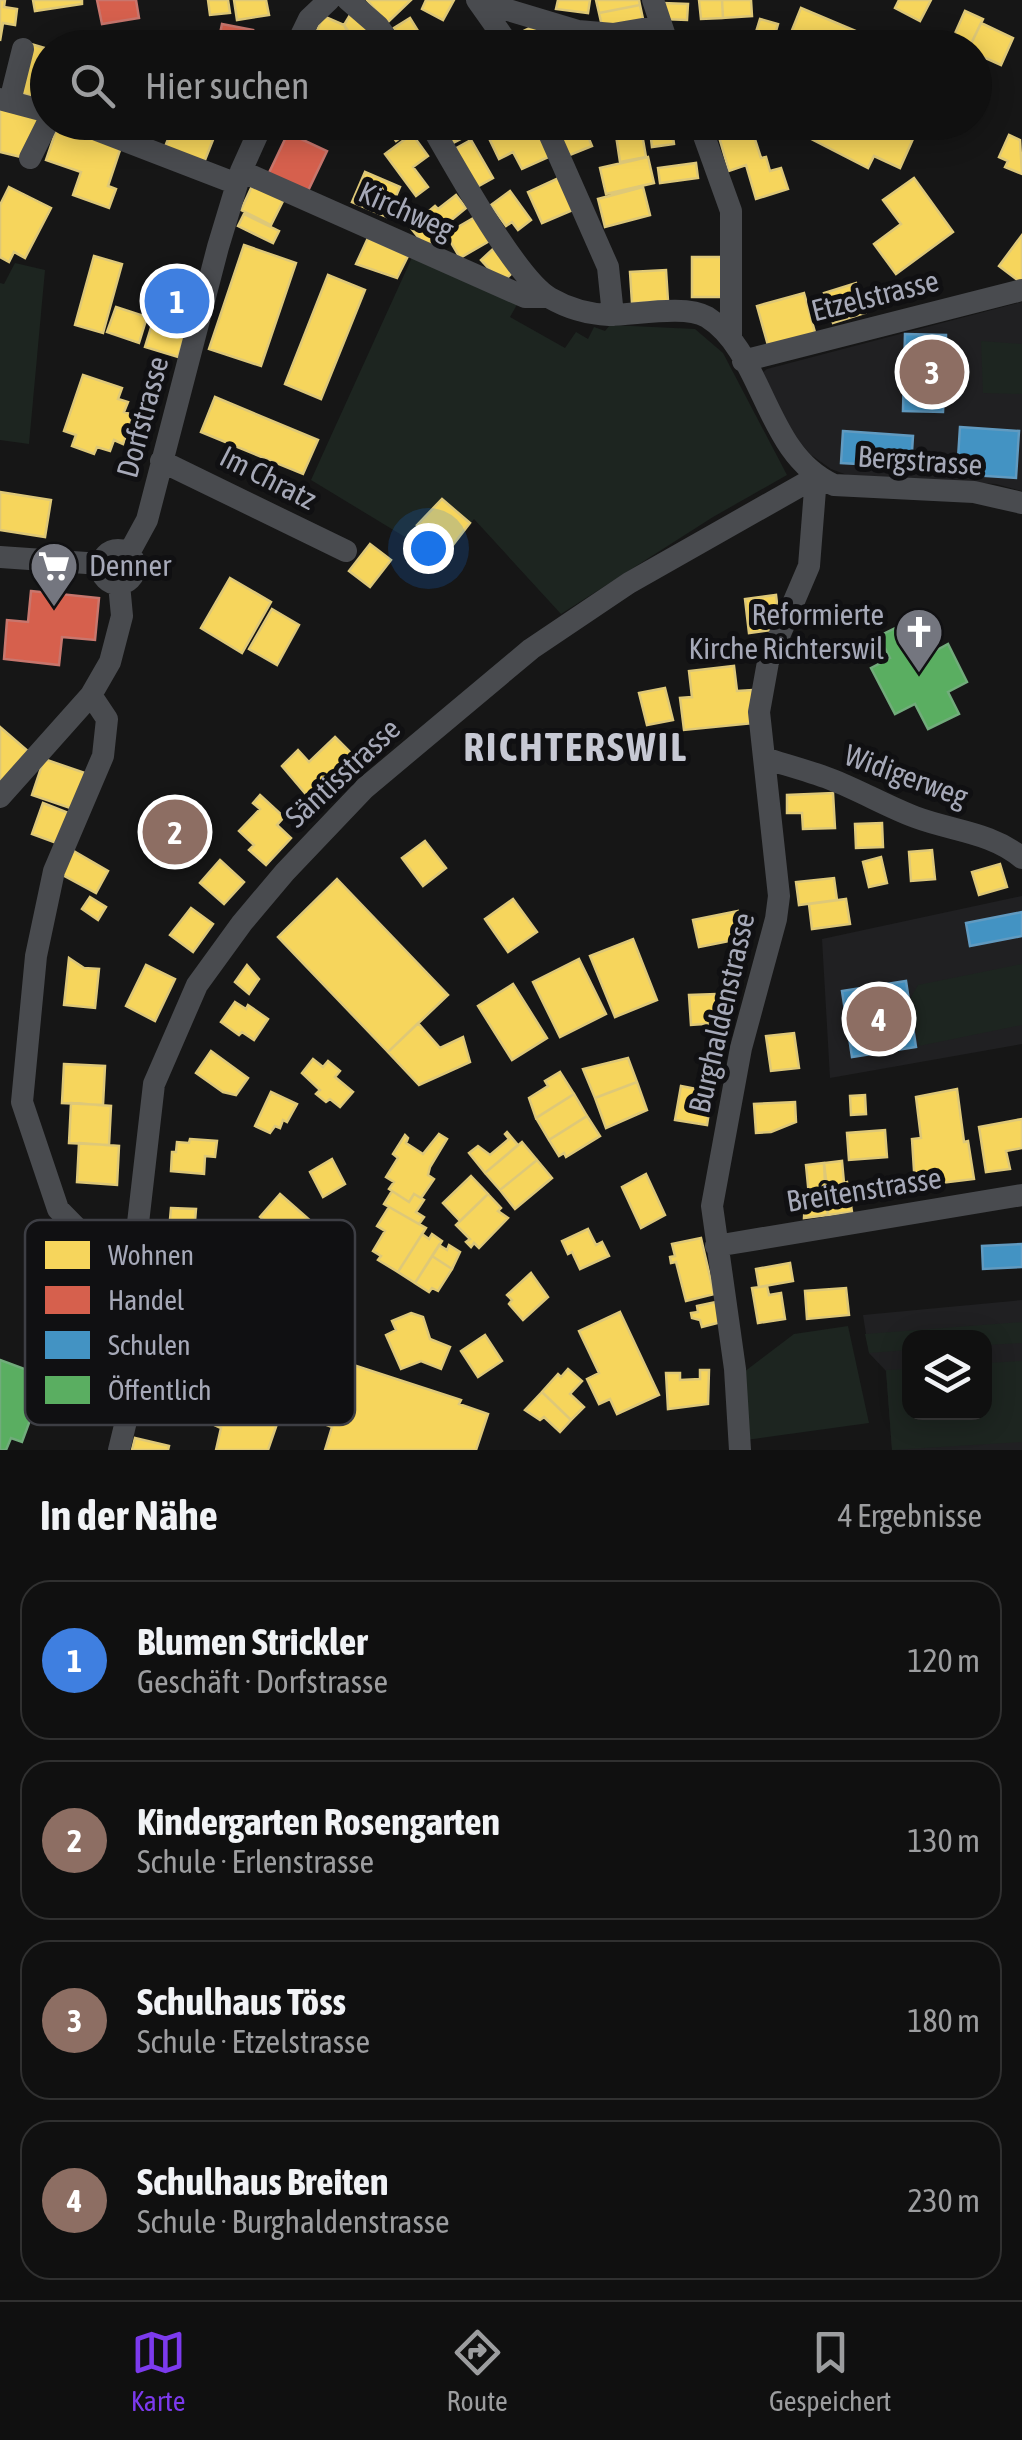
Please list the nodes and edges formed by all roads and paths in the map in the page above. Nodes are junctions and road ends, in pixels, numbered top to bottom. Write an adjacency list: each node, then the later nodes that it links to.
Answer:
1 (329, 0): 5 (street)
2 (348, 0): 6 (street)
3 (478, 0): 7 (street); 8 (street)
4 (653, 0): 9 (street)
5 (304, 30)
6 (381, 30)
7 (499, 30)
8 (575, 30)
9 (662, 30)
10 (23, 49): 11 (street)
11 (5, 100): 12 (street)
12 (30, 107)
13 (39, 140): 19 (street)
14 (129, 140): 20 (street, Kirchweg)
15 (256, 140): 20 (street, Dorfstrasse)
16 (440, 140): 22 (street)
17 (552, 140): 23 (street)
18 (705, 140): 24 (street)
19 (30, 158)
20 (240, 178): 22 (street, Kirchweg); 26 (street, Dorfstrasse)
21 (1011, 293): 25 (street, Etzelstrasse)
22 (547, 297): 23 (street, Kirchweg)
23 (613, 315): 24 (street, Kirchweg)
24 (731, 339): 25 (street)
25 (743, 360): 27 (street)
26 (162, 461): 29 (street, Im Chratz); 30 (street, Dorfstrasse)
27 (816, 477): 28 (street, Bergstrasse); 35 (street, Burghaldenstrasse); 40 (street, Säntisstrasse)
28 (1022, 503)
29 (346, 551)
30 (129, 553): 32 (street); 33 (street, Dorfstrasse)
31 (0, 557): 32 (street)
32 (100, 564): 33 (street)
33 (119, 584): 34 (street, Dorfstrasse)
34 (91, 694): 36 (street, Dorfstrasse); 39 (street)
35 (764, 758): 37 (street, Widigerweg); 41 (street, Burghaldenstrasse)
36 (0, 797)
37 (1022, 858)
38 (1022, 1195): 41 (street, Breitenstrasse)
39 (69, 1220)
40 (138, 1220)
41 (716, 1246): 44 (street, Burghaldenstrasse)
42 (125, 1425): 43 (street)
43 (119, 1450)
44 (740, 1450)

